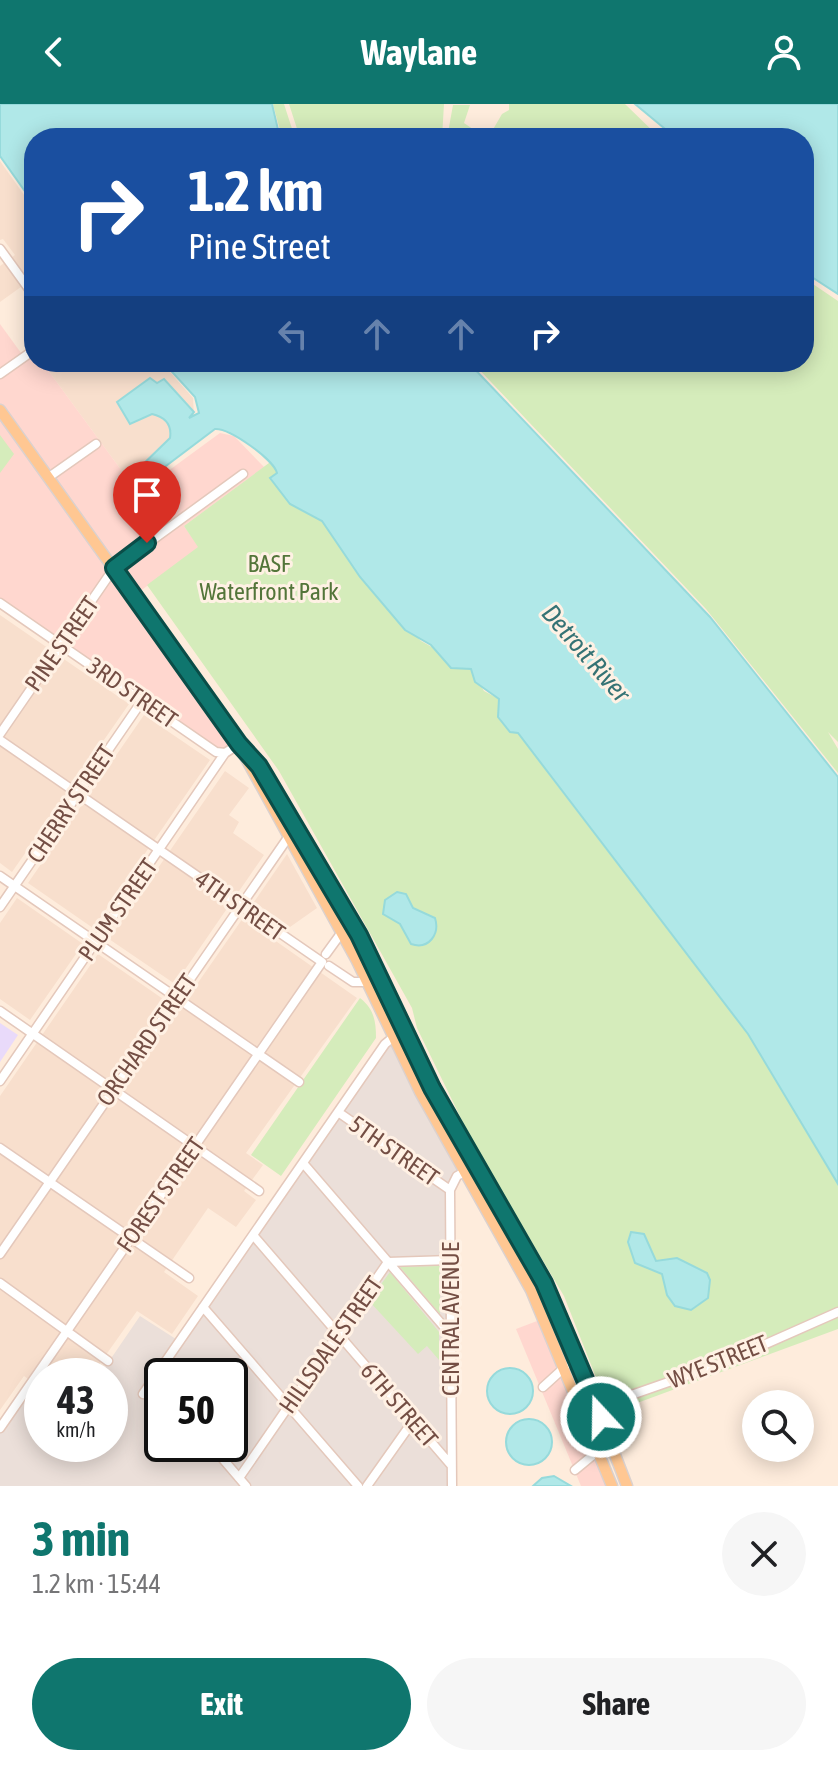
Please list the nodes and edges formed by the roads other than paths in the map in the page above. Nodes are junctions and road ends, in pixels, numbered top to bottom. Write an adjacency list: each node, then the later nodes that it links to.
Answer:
1 (2, 255): 2 (street)
2 (24, 283)
3 (24, 357): 4 (street)
4 (0, 374)
5 (0, 410): 8 (main road)
6 (96, 444): 8 (street)
7 (243, 474): 9 (street, PINE STREET)
8 (49, 477): 9 (main road)
9 (114, 568): 11 (street, PINE STREET); 15 (main road)
10 (0, 603): 11 (street, 3RD STREET)
11 (61, 645): 12 (street, 3RD STREET); 13 (street, PINE STREET)
12 (142, 701): 16 (street, 3RD STREET); 17 (street, CHERRY STREET)
13 (0, 734)
14 (0, 740): 17 (street, 4TH STREET)
15 (239, 744): 16 (street, PLUM STREET); 18 (main road); 19 (main road)
16 (225, 753): 20 (street, PLUM STREET)
17 (78, 794): 20 (street, 4TH STREET); 22 (street, CHERRY STREET)
18 (299, 833): 19 (street, ORCHARD STREET); 31 (main road)
19 (287, 839): 23 (street, ORCHARD STREET); 25 (main road)
20 (159, 850): 23 (street, 4TH STREET); 26 (street, PLUM STREET)
21 (0, 876): 22 (street)
22 (15, 886): 24 (street, CHERRY STREET); 26 (street)
23 (240, 905): 27 (street, 4TH STREET); 29 (street, ORCHARD STREET)
24 (0, 907)
25 (342, 932): 27 (street, FOREST STREET); 28 (main road)
26 (96, 942): 29 (street); 32 (street, PLUM STREET)
27 (326, 961): 28 (street, 4TH STREET); 34 (street, FOREST STREET)
28 (367, 982): 33 (main road)
29 (177, 998): 34 (street); 37 (street, ORCHARD STREET)
30 (0, 1011): 32 (street)
31 (404, 1031): 33 (street); 42 (main road)
32 (32, 1034): 35 (street, PLUM STREET); 37 (street)
33 (393, 1036): 38 (street); 43 (main road)
34 (258, 1053): 36 (street); 39 (street, FOREST STREET)
35 (0, 1081)
36 (299, 1082)
37 (113, 1089): 39 (street); 44 (street, ORCHARD STREET)
38 (338, 1112): 41 (street); 45 (street, 5TH STREET)
39 (195, 1146): 46 (street); 48 (street, FOREST STREET)
40 (0, 1148): 44 (street)
41 (303, 1163): 47 (street); 51 (street)
42 (476, 1166): 43 (street); 54 (main road)
43 (464, 1172): 45 (street); 55 (main road)
44 (50, 1182): 48 (street); 49 (street, ORCHARD STREET)
45 (450, 1190): 50 (street, CENTRAL AVENUE)
46 (259, 1191)
47 (253, 1235): 56 (street); 59 (street, 6TH STREET)
48 (131, 1238): 52 (street); 58 (street, FOREST STREET)
49 (0, 1254)
50 (451, 1260): 51 (street, HILLSDALE STREET); 60 (street, CENTRAL AVENUE)
51 (388, 1262): 59 (street, HILLSDALE STREET); 60 (street)
52 (189, 1278)
53 (0, 1283): 58 (street)
54 (544, 1283): 55 (main road); 66 (main road)
55 (531, 1290): 63 (main road)
56 (203, 1307): 62 (street); 65 (street)
57 (838, 1312): 66 (street, WYE STREET)
58 (67, 1331): 61 (street); 69 (street, FOREST STREET)
59 (338, 1334): 65 (street, HILLSDALE STREET); 68 (street, 6TH STREET)
60 (451, 1336): 72 (street, CENTRAL AVENUE)
61 (104, 1358)
62 (168, 1358)
63 (565, 1367): 64 (street); 67 (main road)
64 (543, 1387)
65 (289, 1406): 74 (street, HILLSDALE STREET); 76 (street)
66 (597, 1407): 67 (main road); 80 (main road)
67 (583, 1412): 70 (main road)
68 (413, 1421): 72 (street, 6TH STREET); 77 (street)
69 (1, 1423)
70 (598, 1451): 73 (street); 79 (main road)
71 (225, 1462): 74 (street)
72 (452, 1466): 78 (street, CENTRAL AVENUE)
73 (575, 1470)
74 (239, 1478): 75 (street)
75 (246, 1486)
76 (358, 1486)
77 (367, 1486)
78 (452, 1486)
79 (612, 1486)
80 (627, 1486)

